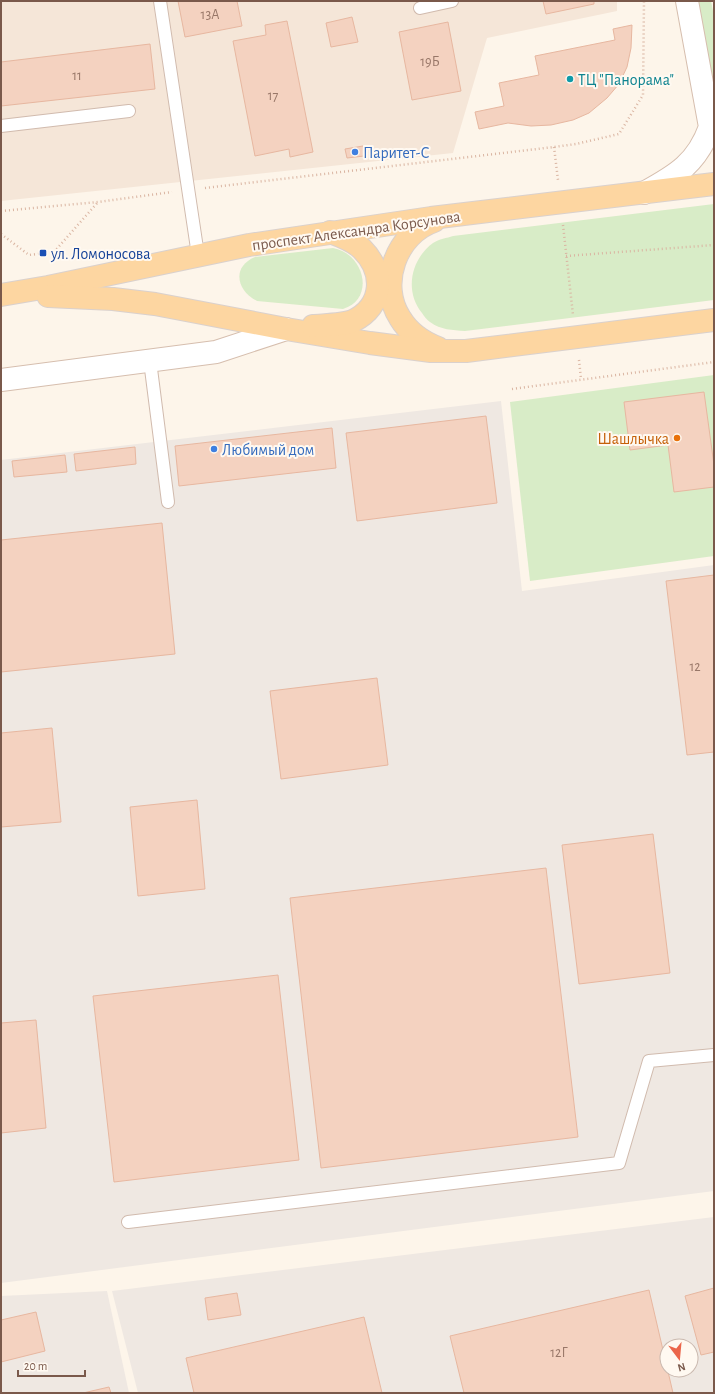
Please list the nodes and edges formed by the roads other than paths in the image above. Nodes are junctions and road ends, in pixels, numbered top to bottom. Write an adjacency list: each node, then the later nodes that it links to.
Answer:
1 (160, 1): 12 (lane)
2 (452, 1): 4 (lane)
3 (686, 1): 7 (street)
4 (420, 8)
5 (129, 111): 6 (lane)
6 (1, 126)
7 (712, 129): 9 (street)
8 (714, 184): 9 (main road, проспект Александра Корсунова)
9 (644, 193): 10 (main road, проспект Александра Корсунова)
10 (449, 216): 11 (main road, проспект Александра Корсунова); 16 (main road)
11 (330, 232): 12 (main road, проспект Александра Корсунова); 15 (main road)
12 (198, 255): 13 (main road, проспект Александра Корсунова)
13 (1, 296): 15 (main road, проспект Александра Корсунова)
14 (714, 320): 16 (main road, проспект Александра Корсунова)
15 (286, 329): 16 (main road, проспект Александра Корсунова); 17 (street)
16 (453, 352)
17 (150, 361): 18 (street); 19 (lane)
18 (1, 380)
19 (168, 502)
20 (714, 1055): 21 (lane)
21 (128, 1222)

